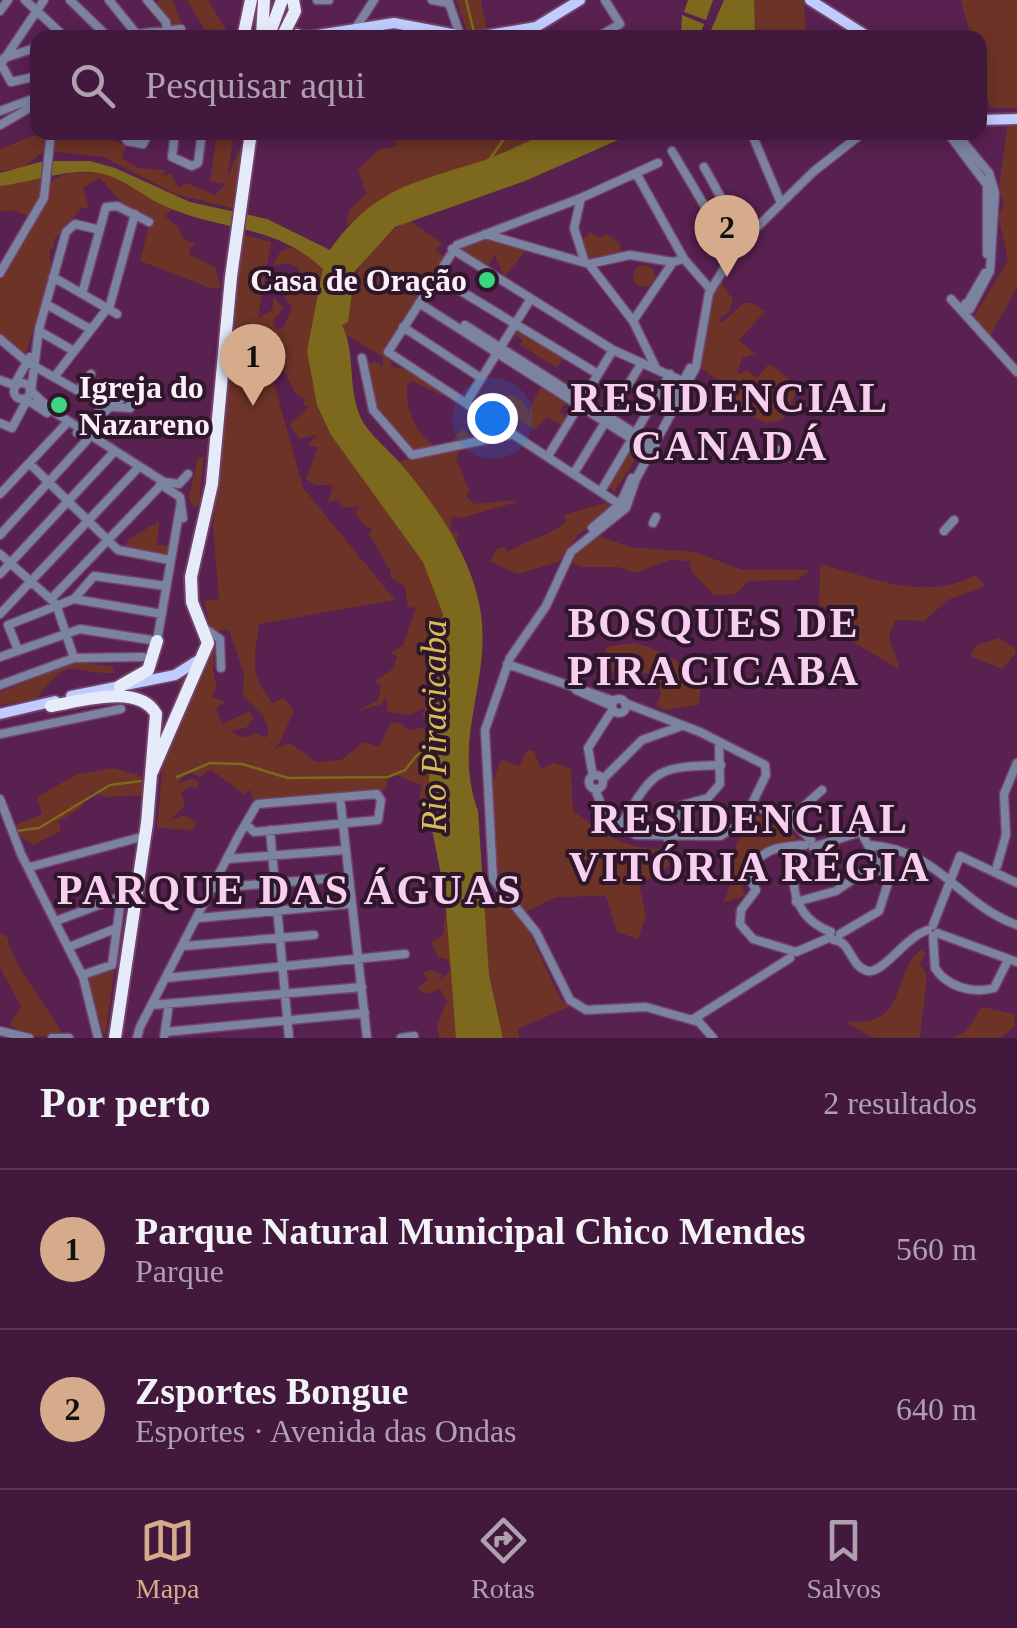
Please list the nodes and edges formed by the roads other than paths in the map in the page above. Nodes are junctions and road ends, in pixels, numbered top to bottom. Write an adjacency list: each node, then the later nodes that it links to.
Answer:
1 (8, 0): 20 (street)
2 (25, 0): 19 (street)
3 (44, 0): 19 (street)
4 (70, 0): 26 (street)
5 (109, 0): 27 (street)
6 (277, 0): 31 (highway)
7 (299, 0): 32 (highway); 33 (highway)
8 (317, 0): 9 (street)
9 (328, 0)
10 (374, 0): 21 (street)
11 (432, 0): 18 (street)
12 (580, 0): 39 (main road)
13 (589, 0): 40 (main road)
14 (605, 0): 41 (street)
15 (813, 0): 42 (main road)
16 (150, 1): 28 (street)
17 (255, 2): 29 (highway); 30 (highway)
18 (448, 2): 38 (street)
19 (38, 10): 25 (street); 43 (street)
20 (0, 12)
21 (367, 12): 22 (street); 23 (street)
22 (370, 25): 23 (main road); 37 (main road)
23 (357, 26): 34 (main road)
24 (181, 29): 28 (street)
25 (59, 30)
26 (98, 30)
27 (134, 30)
28 (167, 30)
29 (243, 30)
30 (263, 30)
31 (267, 30)
32 (292, 30)
33 (292, 30)
34 (338, 30)
35 (374, 30): 36 (main road)
36 (405, 30)
37 (431, 30)
38 (459, 30)
39 (518, 30)
40 (539, 30)
41 (611, 30)
42 (860, 30)
43 (12, 44): 45 (street); 46 (street)
44 (30, 49): 45 (street)
45 (23, 50): 46 (street)
46 (2, 59): 47 (street)
47 (1, 72): 48 (street)
48 (30, 78)
49 (7, 113): 52 (street)
50 (1017, 116): 51 (main road)
51 (987, 118)
52 (0, 125)
53 (50, 140): 79 (street)
54 (174, 140): 55 (street)
55 (201, 140)
56 (247, 140): 161 (highway)
57 (754, 140): 68 (street)
58 (859, 140): 66 (street)
59 (860, 140): 66 (street)
60 (954, 140): 88 (street)
61 (961, 140): 88 (street)
62 (672, 150): 76 (street)
63 (658, 163): 65 (street)
64 (704, 167): 73 (street)
65 (636, 172): 67 (street); 75 (street)
66 (816, 172): 68 (street)
67 (580, 198): 72 (street); 78 (street)
68 (782, 203): 73 (street)
69 (135, 214): 70 (street); 71 (street); 89 (street)
70 (149, 222)
71 (100, 230): 81 (street); 83 (street)
72 (485, 234): 74 (street); 78 (street)
73 (744, 240): 76 (street)
74 (452, 250): 80 (street); 86 (street)
75 (684, 259): 77 (street); 82 (street)
76 (728, 259): 82 (street)
77 (673, 262): 78 (street); 91 (street)
78 (587, 264): 91 (street)
79 (0, 274)
80 (436, 276): 85 (street); 92 (street)
81 (53, 278): 83 (street); 87 (street)
82 (709, 287): 113 (street); 113 (street)
83 (82, 294): 89 (street)
84 (951, 299): 88 (street)
85 (421, 300): 93 (street); 97 (street)
86 (530, 300): 92 (street); 98 (street)
87 (46, 304): 94 (street); 95 (street)
88 (966, 308): 105 (street)
89 (108, 309): 90 (street); 94 (street)
90 (117, 314)
91 (633, 321): 103 (street)
92 (515, 324): 97 (street); 108 (street)
93 (404, 327): 111 (street); 117 (street)
94 (90, 329): 99 (street)
95 (38, 331): 99 (street); 101 (street)
96 (0, 339): 101 (street)
97 (498, 350): 111 (street); 118 (street)
98 (614, 350): 102 (street); 108 (street)
99 (74, 352): 110 (street)
100 (362, 358): 124 (street)
101 (30, 362): 104 (street); 106 (street); 114 (street)
102 (642, 364): 103 (street); 120 (street)
103 (656, 368): 109 (street)
104 (44, 370): 106 (street); 110 (street)
105 (1017, 372)
106 (33, 374): 116 (street)
107 (91, 374): 115 (street)
108 (598, 374): 118 (street)
109 (670, 374): 113 (street); 125 (street)
110 (56, 376): 115 (street)
111 (481, 378): 117 (street)
112 (0, 383): 114 (street)
113 (684, 383): 126 (street)
114 (14, 389): 116 (street)
115 (79, 390): 119 (street)
116 (29, 395): 121 (street); 122 (street); 123 (street)
117 (466, 403): 124 (street)
118 (581, 403): 120 (street); 130 (street)
119 (109, 406): 119 (street); 123 (street)
120 (607, 419): 125 (street); 133 (street)
121 (3, 425)
122 (65, 425): 123 (street); 131 (street)
123 (81, 433): 129 (street); 135 (street)
124 (513, 434): 130 (street)
125 (633, 436): 126 (street); 137 (street)
126 (652, 448): 140 (street)
127 (774, 449): 128 (street)
128 (786, 452)
129 (113, 453): 132 (street); 136 (street); 139 (street)
130 (548, 456): 133 (street)
131 (29, 463): 135 (street); 138 (street)
132 (136, 470): 136 (street); 144 (street)
133 (574, 473): 137 (street)
134 (188, 474): 136 (street)
135 (49, 481): 139 (street); 146 (street)
136 (163, 484): 141 (street); 149 (street)
137 (600, 490): 140 (street)
138 (0, 494)
139 (69, 501): 144 (street); 152 (street)
140 (623, 501): 169 (street); 174 (street)
141 (181, 502): 143 (street); 151 (street)
142 (0, 514): 146 (street)
143 (183, 518)
144 (89, 520): 149 (street); 154 (street)
145 (954, 520): 147 (street)
146 (10, 524): 148 (street)
147 (944, 530)
148 (0, 535)
149 (108, 539): 151 (street); 157 (street)
150 (0, 554): 152 (street)
151 (170, 560): 155 (street)
152 (10, 564): 153 (street); 154 (street)
153 (0, 574)
154 (30, 581): 157 (street); 158 (street)
155 (166, 586): 156 (street); 159 (street)
156 (74, 599): 157 (street); 159 (street)
157 (53, 602): 160 (street); 162 (street)
158 (0, 614)
159 (162, 614): 164 (street)
160 (9, 630): 163 (street); 165 (street)
161 (203, 630): 170 (street); 171 (main road); 182 (highway)
162 (66, 632): 164 (street); 165 (street); 168 (street)
163 (0, 638)
164 (158, 640): 173 (highway)
165 (18, 650): 166 (street)
166 (0, 657)
167 (143, 657): 168 (street)
168 (74, 658): 172 (street)
169 (506, 666): 174 (street); 176 (street)
170 (221, 668)
171 (146, 682): 173 (main road); 175 (main road)
172 (0, 683)
173 (120, 686): 178 (main road)
174 (494, 696): 242 (street)
175 (52, 706): 178 (main road); 182 (highway)
176 (614, 707): 179 (street); 185 (street)
177 (121, 708): 180 (street)
178 (0, 716)
179 (666, 725): 181 (street); 185 (street)
180 (0, 734)
181 (720, 743): 184 (street); 189 (street)
182 (155, 762): 197 (highway); 251 (highway)
183 (1017, 763): 205 (street)
184 (721, 765): 194 (street); 198 (street)
185 (597, 777): 194 (street)
186 (822, 790): 190 (street)
187 (340, 797): 192 (street); 192 (street); 193 (street)
188 (0, 799): 191 (street)
189 (752, 806): 190 (street); 198 (street)
190 (790, 819): 199 (street)
191 (8, 823): 206 (street)
192 (342, 823): 195 (street); 201 (street)
193 (246, 824): 195 (street); 196 (street)
194 (619, 827): 198 (street)
195 (265, 831): 196 (street); 202 (street)
196 (239, 835): 203 (street)
197 (145, 836): 206 (street); 213 (highway)
198 (667, 838)
199 (807, 844): 200 (street); 215 (street); 224 (street)
200 (869, 845): 204 (street); 208 (street)
201 (344, 850): 202 (street); 207 (street)
202 (272, 858): 203 (street); 211 (street)
203 (228, 859): 212 (street)
204 (877, 862): 215 (street); 224 (street)
205 (997, 866)
206 (30, 867): 219 (street)
207 (348, 878): 211 (street); 216 (street)
208 (948, 879): 209 (street); 220 (street); 221 (street)
209 (1017, 883)
210 (123, 884): 214 (street)
211 (274, 884): 212 (street); 217 (street)
212 (213, 888): 218 (street)
213 (136, 891): 222 (highway); 234 (highway)
214 (120, 897): 219 (street); 222 (street)
215 (796, 902): 224 (street)
216 (350, 904): 217 (street); 230 (street)
217 (277, 912): 218 (street); 225 (street)
218 (198, 918): 226 (street)
219 (56, 921): 227 (street)
220 (1017, 925)
221 (933, 931): 224 (street); 231 (street); 231 (street)
222 (120, 933): 227 (street); 233 (street); 234 (highway)
223 (314, 935): 225 (street)
224 (835, 935)
225 (280, 938): 226 (street); 232 (street)
226 (184, 946): 235 (street)
227 (69, 948): 233 (street)
228 (405, 954): 230 (street)
229 (790, 958): 242 (street)
230 (360, 960): 232 (street); 236 (street)
231 (1012, 961)
232 (283, 967): 235 (street); 237 (street)
233 (82, 975): 250 (street)
234 (124, 978): 251 (highway)
235 (166, 978): 239 (street)
236 (362, 988): 237 (street); 240 (street)
237 (284, 994): 238 (street); 241 (street)
238 (169, 1004): 239 (street); 244 (street)
239 (152, 1005): 252 (street)
240 (364, 1013): 241 (street); 254 (street)
241 (288, 1020): 244 (street); 253 (street)
242 (692, 1020): 256 (street)
243 (0, 1031): 245 (street)
244 (165, 1035)
245 (15, 1036): 248 (street)
246 (414, 1036): 255 (street)
247 (67, 1037): 249 (street)
248 (29, 1038)
249 (52, 1038)
250 (98, 1038)
251 (119, 1038)
252 (137, 1038)
253 (289, 1038)
254 (367, 1038)
255 (401, 1038)
256 (712, 1038)

